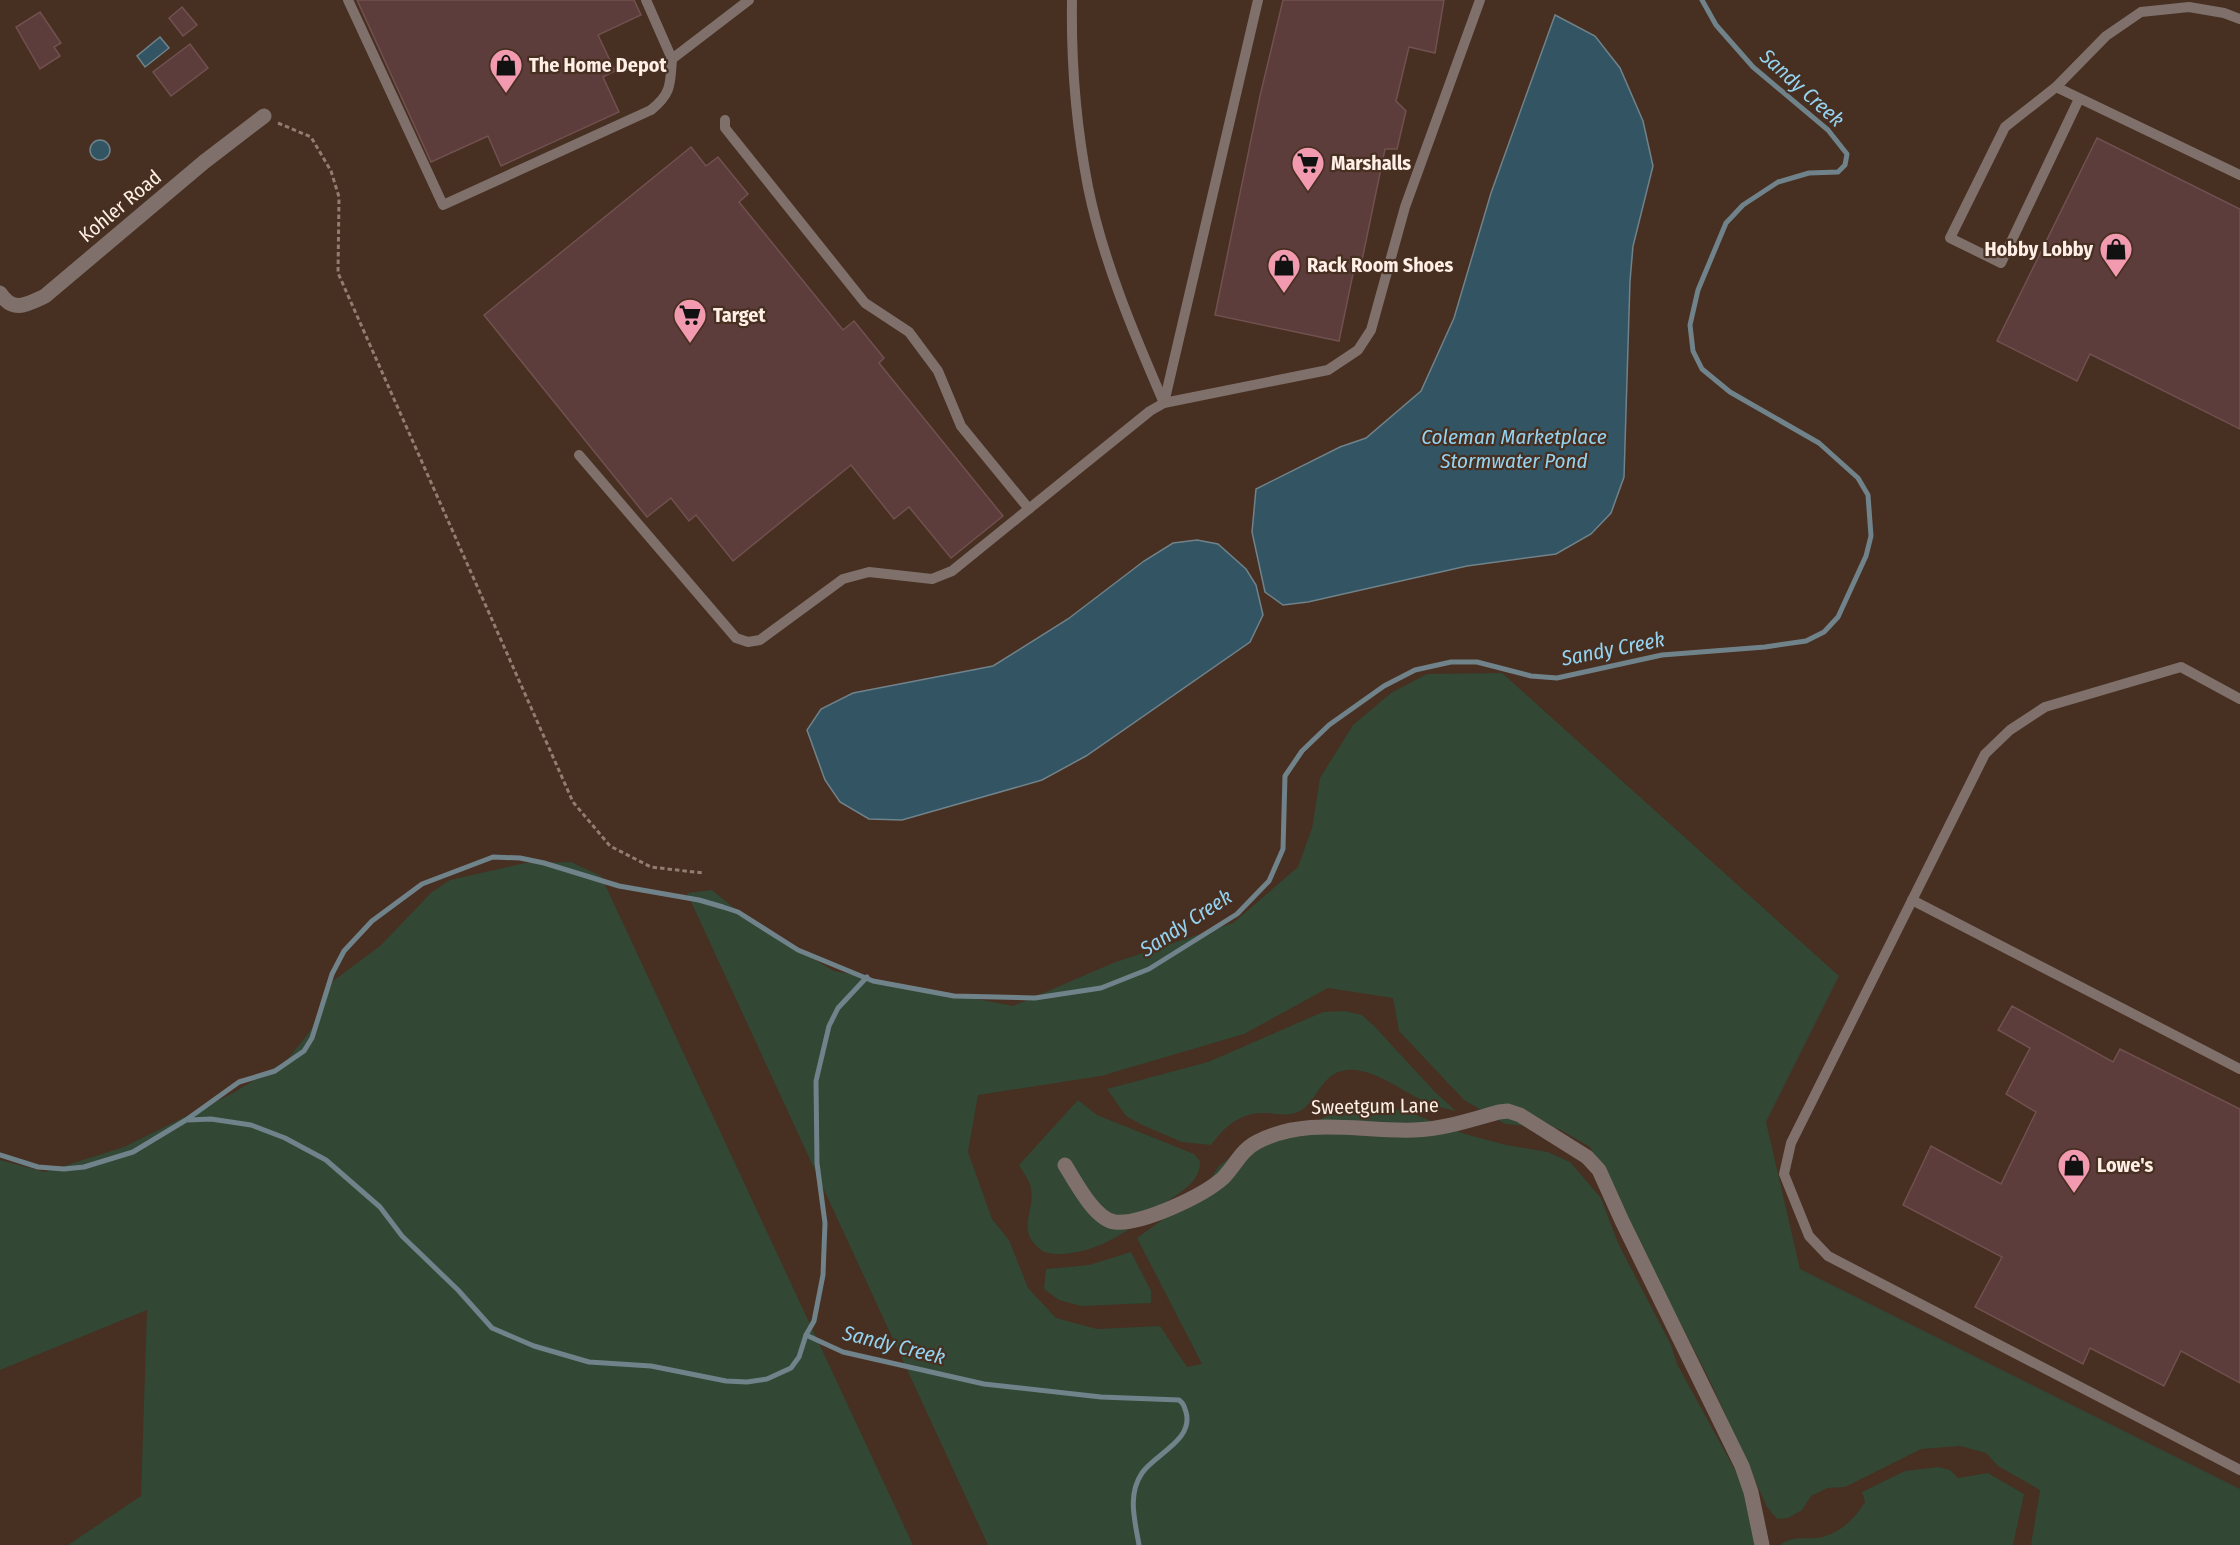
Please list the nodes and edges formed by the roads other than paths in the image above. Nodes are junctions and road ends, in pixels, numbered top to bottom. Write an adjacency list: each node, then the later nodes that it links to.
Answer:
1 (348, 0): 8 (lane)
2 (646, 0): 8 (lane)
3 (750, 0): 8 (lane)
4 (1072, 0): 15 (lane)
5 (1258, 0): 15 (lane)
6 (1480, 0): 15 (lane)
7 (2240, 19): 9 (lane)
8 (672, 59)
9 (2056, 87): 10 (lane); 10 (lane)
10 (2079, 99): 13 (lane)
11 (264, 116): 14 (street, Kohler Road)
12 (725, 120): 17 (lane)
13 (2240, 175)
14 (0, 293)
15 (1164, 403): 17 (lane)
16 (579, 454): 17 (lane)
17 (1029, 509)
18 (2240, 699): 19 (lane)
19 (1912, 900): 20 (lane); 22 (lane)
20 (2240, 1069)
21 (1065, 1165): 23 (street, Sweetgum Lane)
22 (2240, 1470)
23 (1762, 1545)

